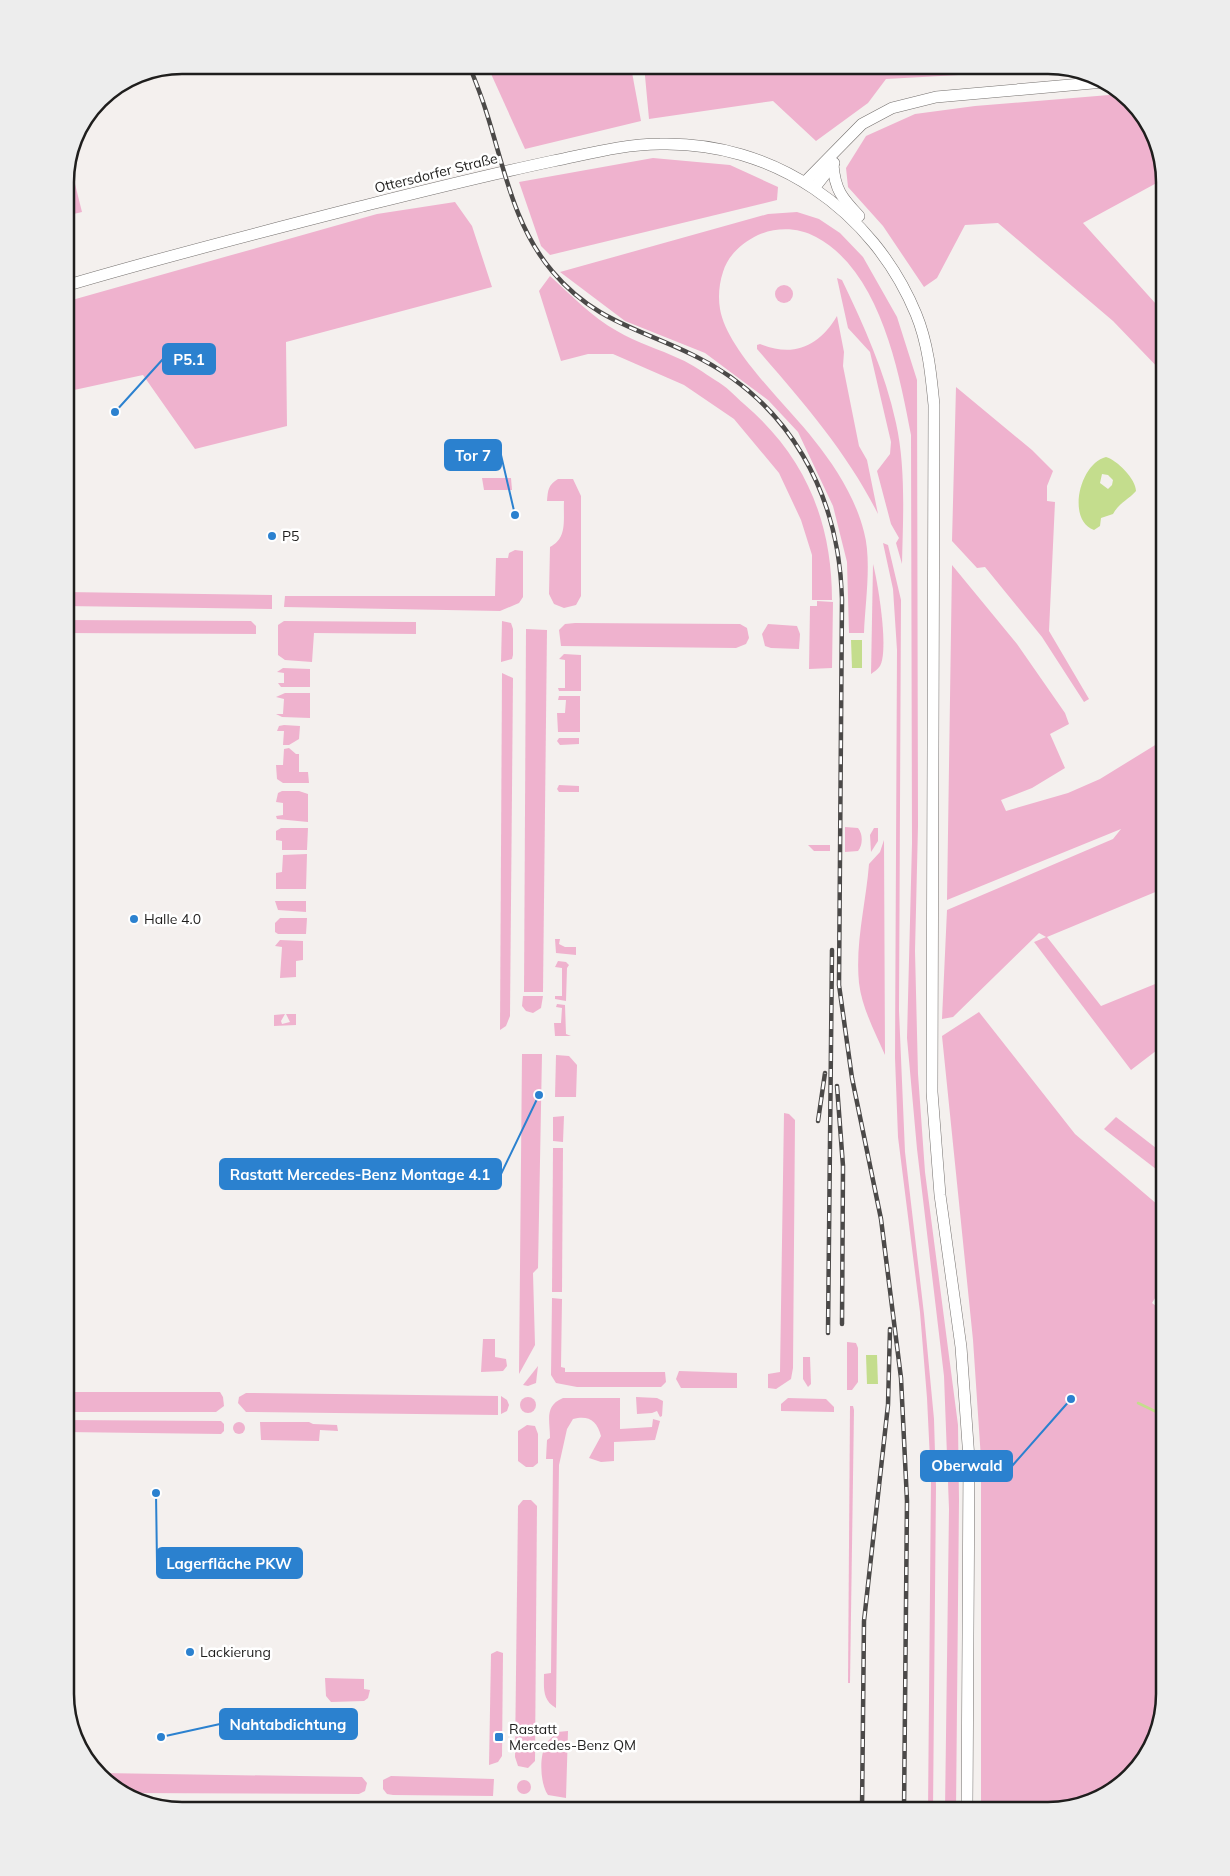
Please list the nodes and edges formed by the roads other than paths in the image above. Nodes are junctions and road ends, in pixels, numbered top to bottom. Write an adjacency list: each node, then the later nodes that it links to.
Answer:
1 (1092, 83): 2 (street)
2 (842, 145): 3 (street); 4 (street)
3 (832, 165): 4 (street); 5 (street)
4 (810, 185): 5 (street, Ottersdorfer Straße); 6 (street, Ottersdorfer Straße)
5 (878, 247): 7 (street)
6 (74, 284)
7 (967, 1802)

